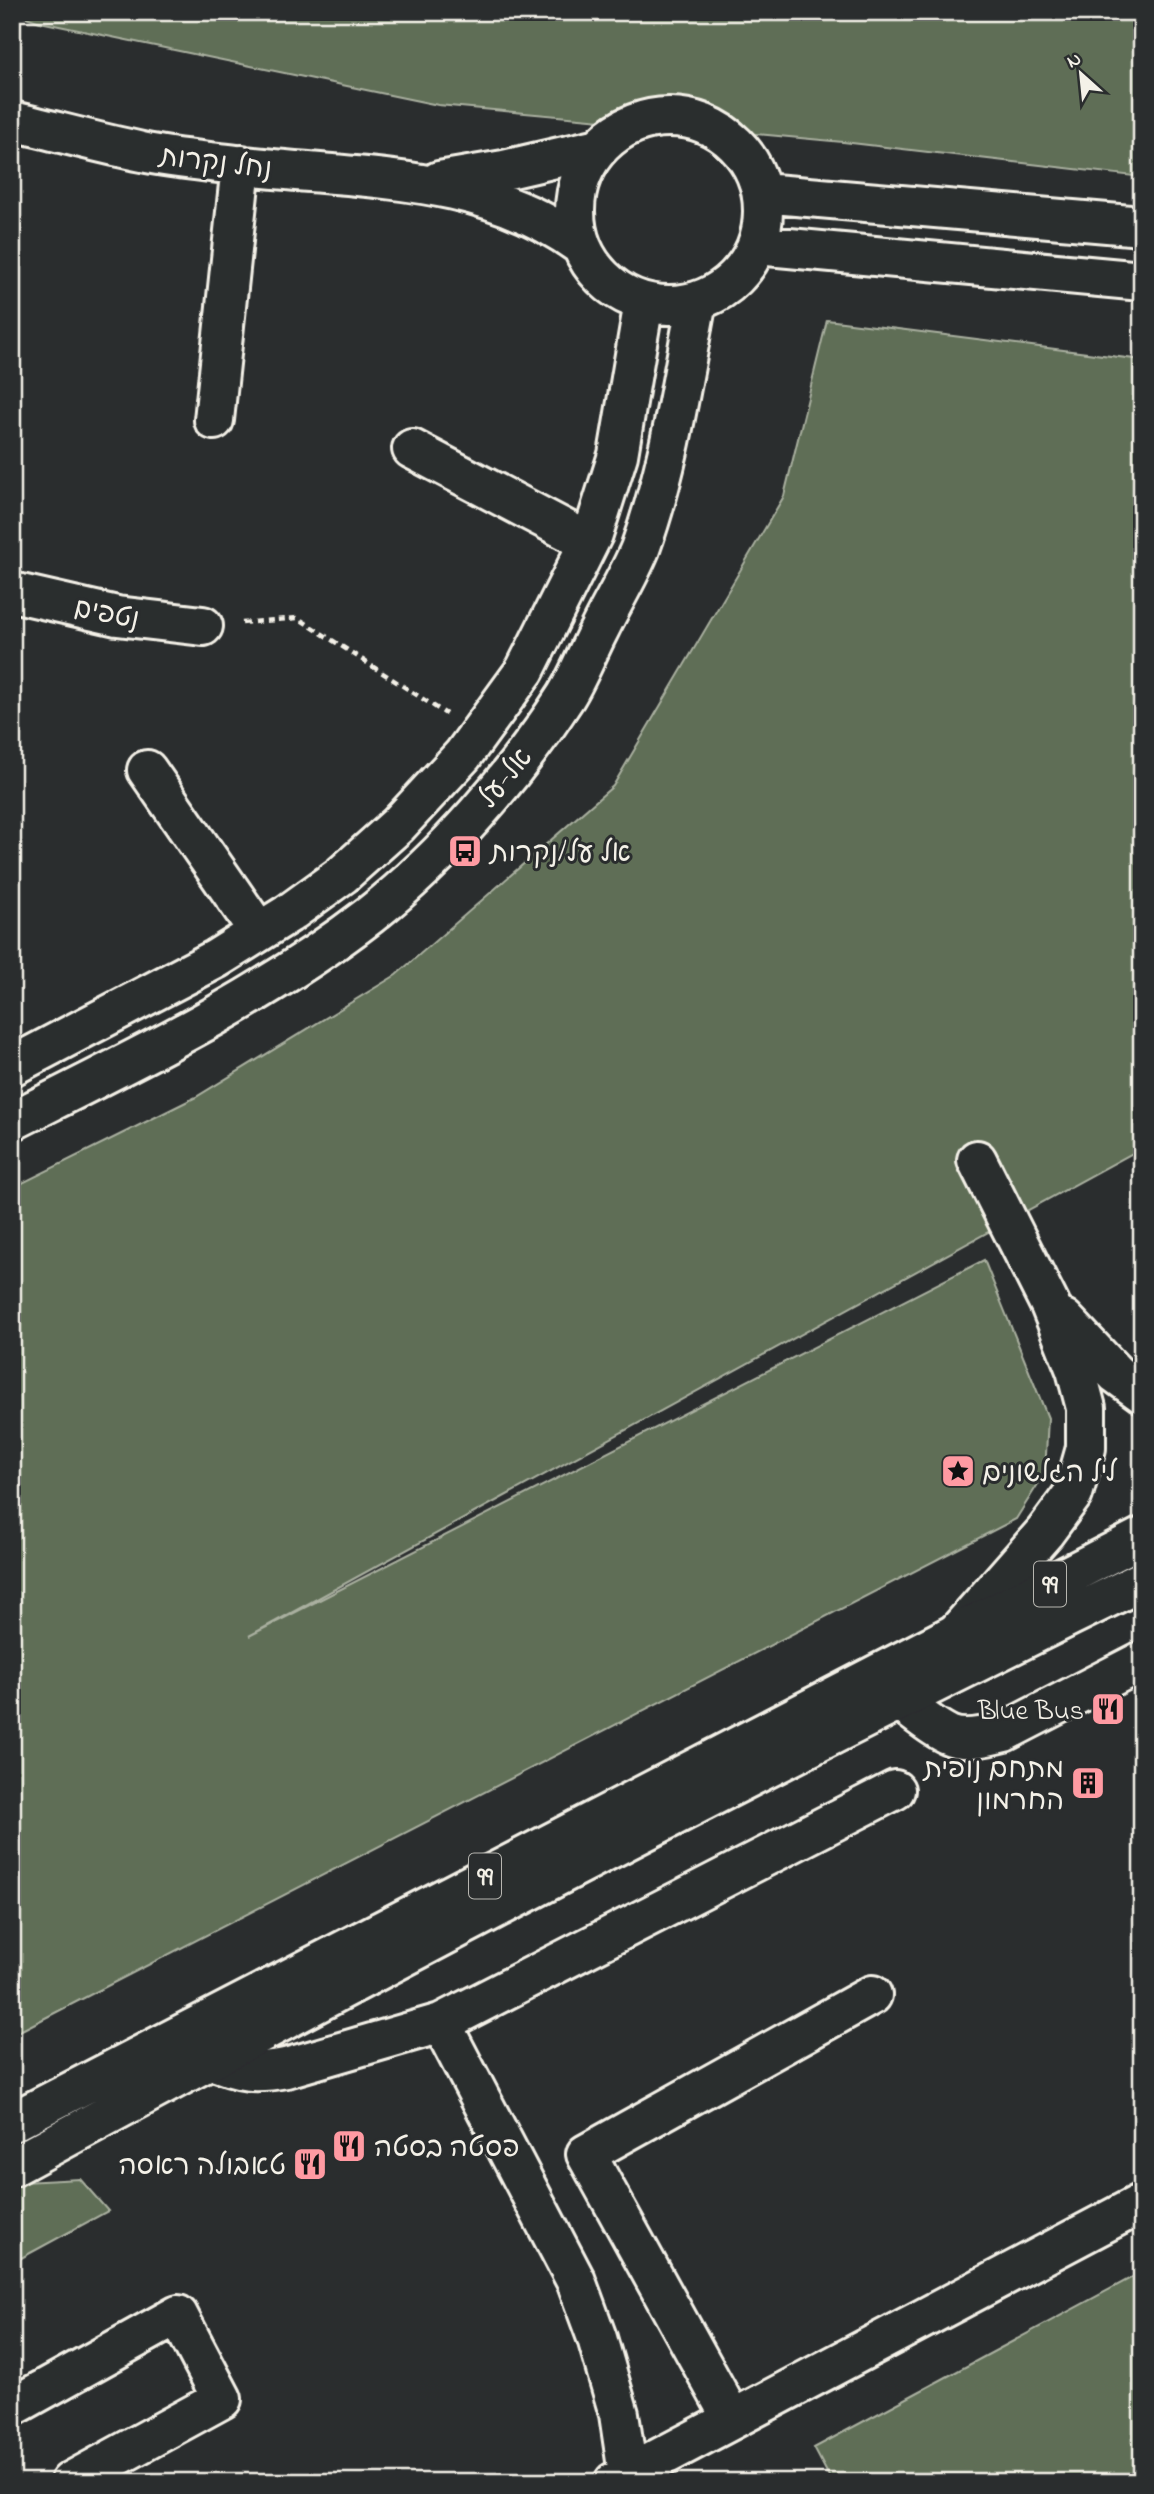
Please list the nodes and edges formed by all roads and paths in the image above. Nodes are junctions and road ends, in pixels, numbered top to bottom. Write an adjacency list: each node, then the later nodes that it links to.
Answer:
1 (12, 121): 3 (main road, נחל נקרות)
2 (599, 148): 4 (main road, נחל נקרות); 5 (main road); 7 (main road)
3 (241, 165): 4 (main road, נחל נקרות); 12 (main road)
4 (423, 182): 7 (main road, נחל נקרות)
5 (762, 193): 6 (main road); 8 (main road)
6 (1142, 226)
7 (580, 245): 11 (main road)
8 (757, 245): 9 (main road); 10 (main road)
9 (1142, 281)
10 (697, 300): 11 (main road); 21 (main road, אל-על)
11 (644, 302): 14 (main road, אל-על)
12 (214, 420)
13 (412, 449): 14 (main road)
14 (589, 542): 17 (main road, אל-על)
15 (12, 592): 16 (main road, נטפים)
16 (203, 626): 17 (path)
17 (478, 734): 19 (main road, אל-על)
18 (147, 770): 19 (main road)
19 (259, 932): 20 (main road, אל-על)
20 (12, 1066)
21 (12, 1121)
22 (977, 1160): 23 (main road)
23 (1050, 1305): 24 (main road); 27 (main road)
24 (1142, 1393)
25 (1142, 1537): 27 (main road, 99)
26 (1142, 1581): 29 (main road, 99)
27 (958, 1631): 34 (main road, 99)
28 (1142, 1661): 29 (main road)
29 (898, 1700): 33 (main road, 99)
30 (895, 1790): 32 (main road)
31 (872, 1995): 38 (main road)
32 (441, 2023): 33 (main road); 39 (main road)
33 (210, 2059): 35 (main road, 99)
34 (12, 2122)
35 (12, 2167)
36 (1142, 2203): 38 (main road)
37 (12, 2407): 40 (main road)
38 (733, 2419): 39 (main road)
39 (621, 2478)
40 (70, 2482)

